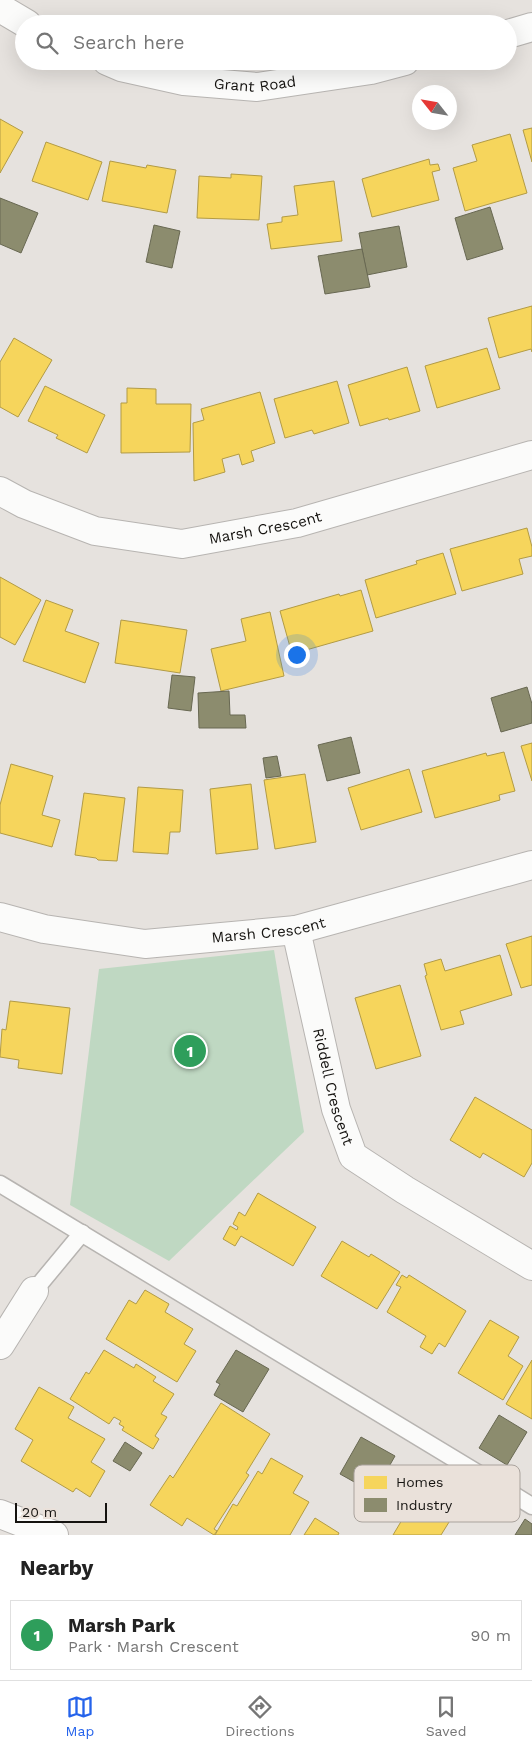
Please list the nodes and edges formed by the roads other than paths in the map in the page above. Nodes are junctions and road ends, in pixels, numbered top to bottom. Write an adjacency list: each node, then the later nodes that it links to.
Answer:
1 (0, 8): 2 (street)
2 (15, 17)
3 (532, 27): 4 (street)
4 (517, 31)
5 (134, 70): 6 (street, Grant Road)
6 (371, 70)
7 (532, 455): 8 (street, Marsh Crescent)
8 (0, 491)
9 (532, 865): 11 (street, Marsh Crescent)
10 (0, 917): 11 (street, Marsh Crescent)
11 (296, 930): 14 (street, Riddell Crescent)
12 (0, 1184): 13 (lane)
13 (82, 1233): 15 (lane); 17 (lane)
14 (532, 1266)
15 (34, 1291): 16 (street)
16 (0, 1346)
17 (464, 1465)
18 (520, 1499): 19 (lane)
19 (532, 1506)
20 (0, 1514): 21 (street)
21 (54, 1535)

